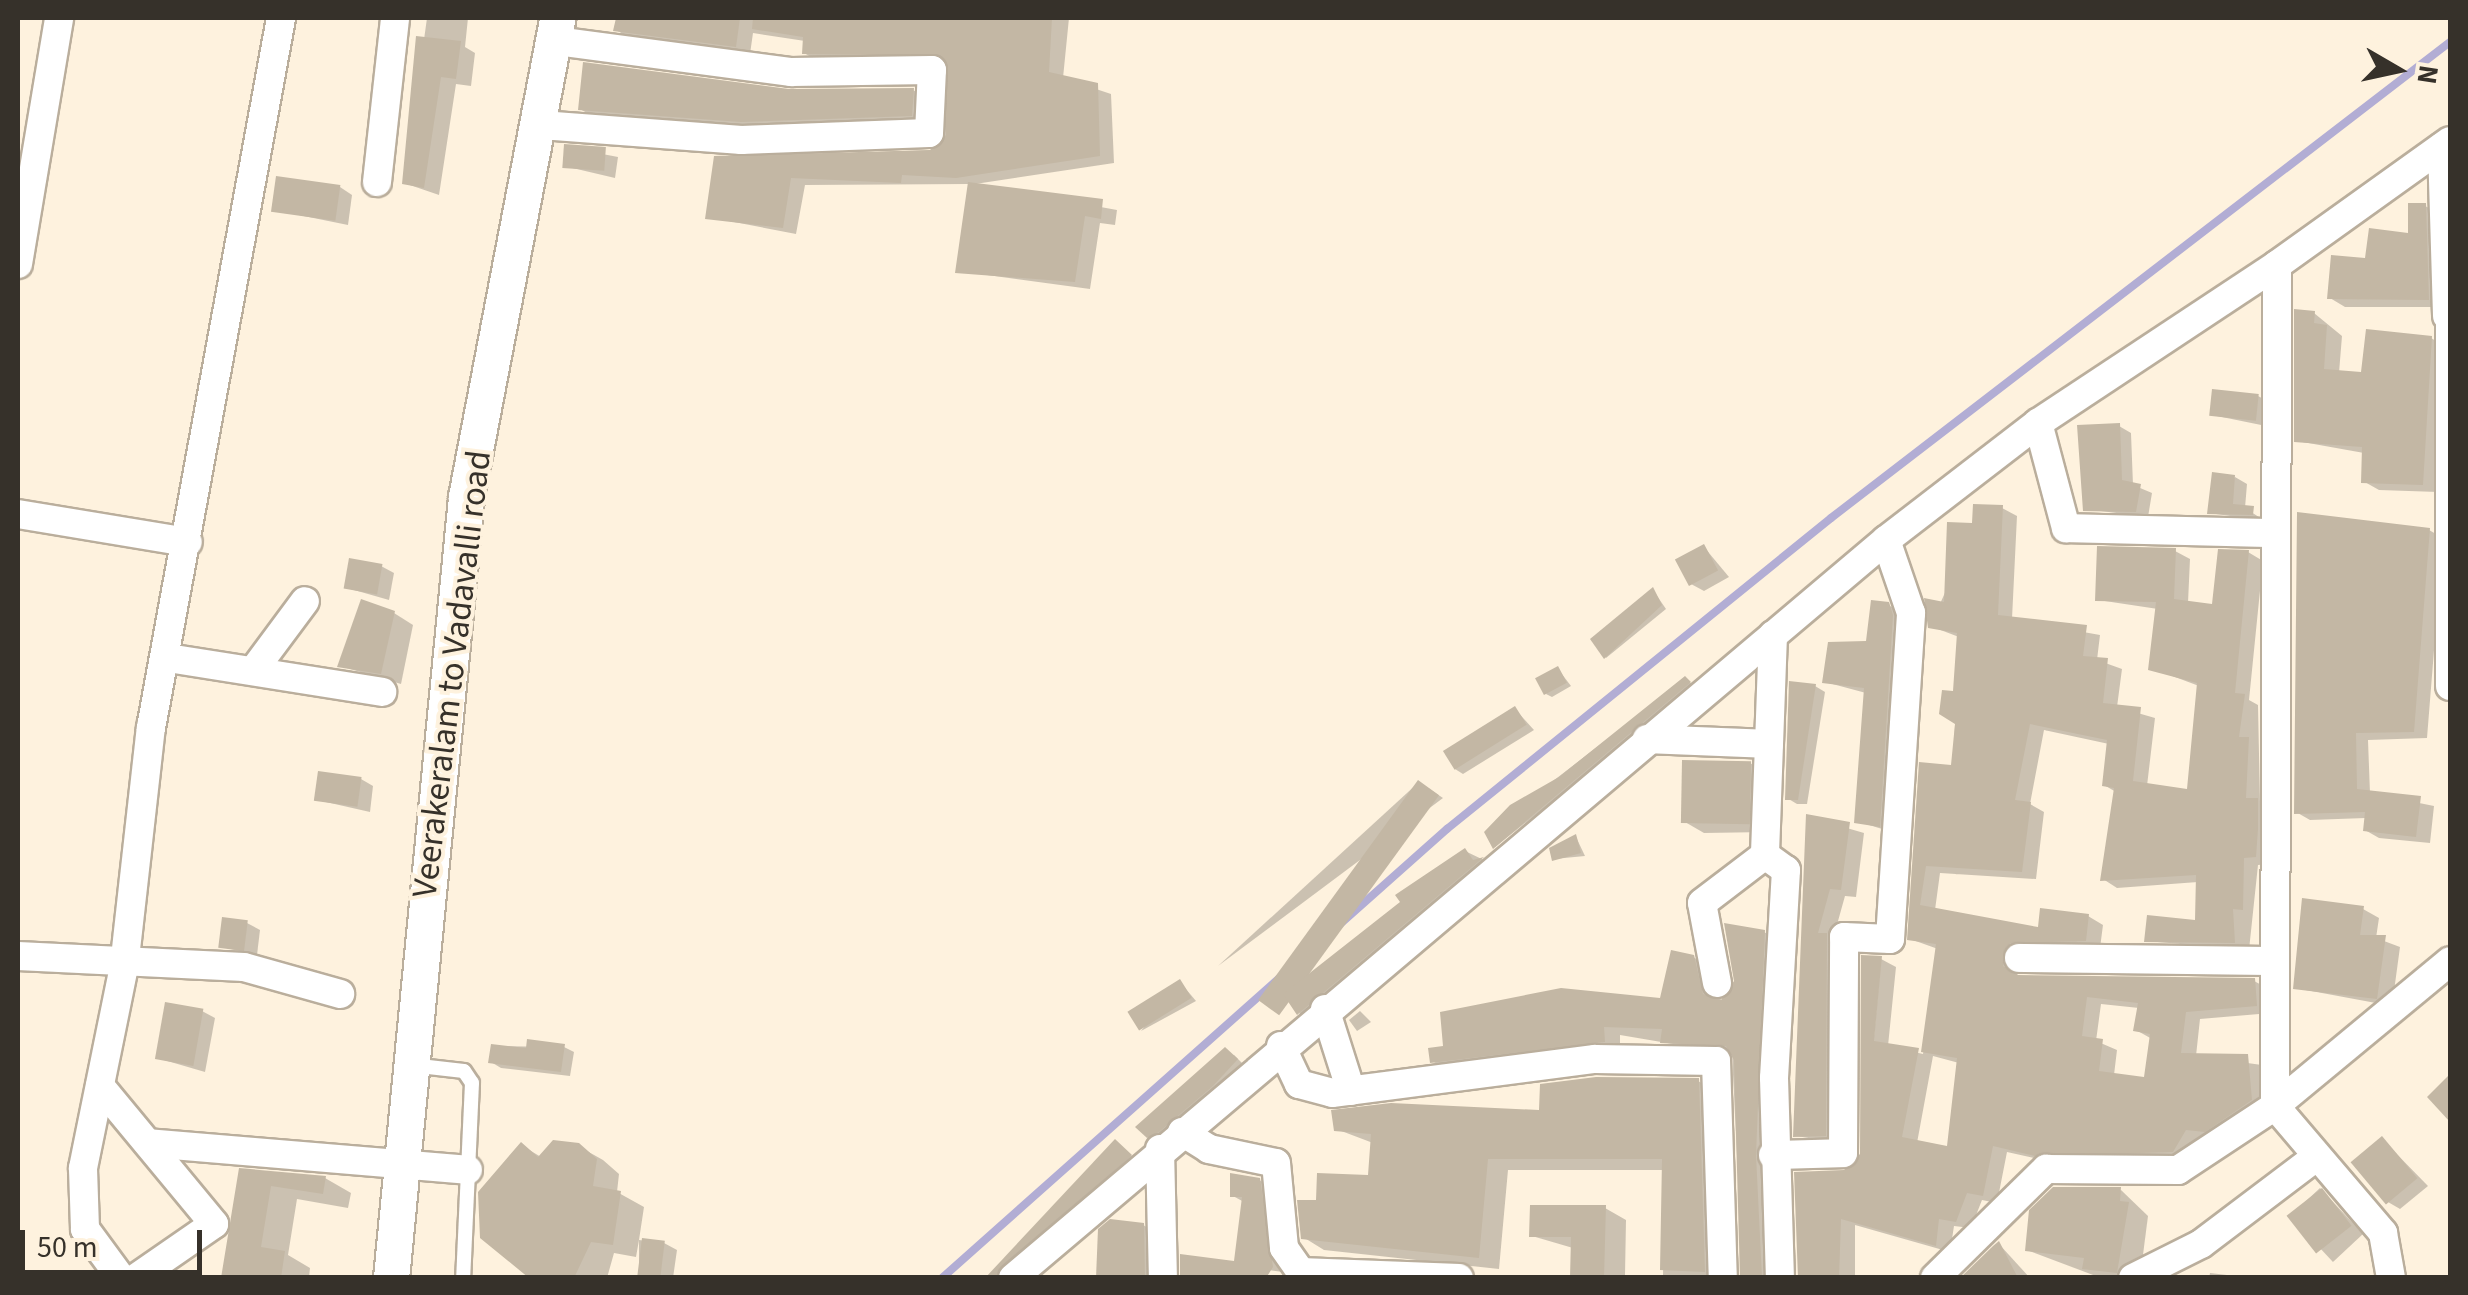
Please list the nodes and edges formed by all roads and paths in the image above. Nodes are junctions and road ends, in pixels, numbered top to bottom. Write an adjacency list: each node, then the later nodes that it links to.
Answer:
1 (59, 18): 8 (street)
2 (281, 18): 15 (street)
3 (394, 18): 7 (street)
4 (557, 29): 5 (street, Veerakeralam to Vadavalli road); 5 (street)
5 (541, 126): 34 (street, Veerakeralam to Vadavalli road)
6 (2446, 144): 9 (street); 10 (street)
7 (378, 182)
8 (18, 264)
9 (2276, 265): 11 (street); 13 (street)
10 (2449, 316): 20 (street)
11 (2038, 422): 13 (street); 14 (street)
12 (18, 514): 15 (street)
13 (2274, 533): 28 (street)
14 (1886, 540): 17 (street); 40 (street)
15 (188, 542): 18 (street)
16 (304, 601): 19 (street)
17 (1773, 635): 22 (street); 23 (street)
18 (168, 658): 19 (street); 29 (street)
19 (253, 672): 21 (street)
20 (2450, 686)
21 (382, 692)
22 (1648, 739): 23 (street); 32 (street)
23 (1769, 744): 24 (street)
24 (1765, 855): 30 (street); 40 (street)
25 (18, 956): 29 (street)
26 (2020, 958): 28 (street)
27 (2450, 960): 37 (street)
28 (2275, 961): 37 (street)
29 (124, 968): 31 (street); 35 (street)
30 (1717, 983)
31 (340, 994)
32 (1324, 1009): 33 (street); 36 (street)
33 (1280, 1046): 36 (street); 38 (street)
34 (410, 1065): 42 (street, Veerakeralam to Vadavalli road); 43 (lane)
35 (100, 1086): 39 (street); 45 (street)
36 (1352, 1091): 52 (street)
37 (2275, 1106): 41 (street); 54 (street)
38 (1171, 1140): 44 (street); 49 (street); 50 (street)
39 (148, 1143): 42 (street); 46 (street)
40 (1774, 1155): 53 (street)
41 (2316, 1157): 55 (street); 56 (street)
42 (401, 1162): 43 (street); 47 (street, Veerakeralam to Vadavalli road)
43 (468, 1170): 48 (lane)
44 (1288, 1270): 51 (street)
45 (121, 1278)
46 (136, 1278)
47 (391, 1278)
48 (463, 1278)
49 (1012, 1278)
50 (1163, 1278)
51 (1459, 1278)
52 (1723, 1278)
53 (1780, 1278)
54 (1935, 1278)
55 (2132, 1278)
56 (2390, 1278)

